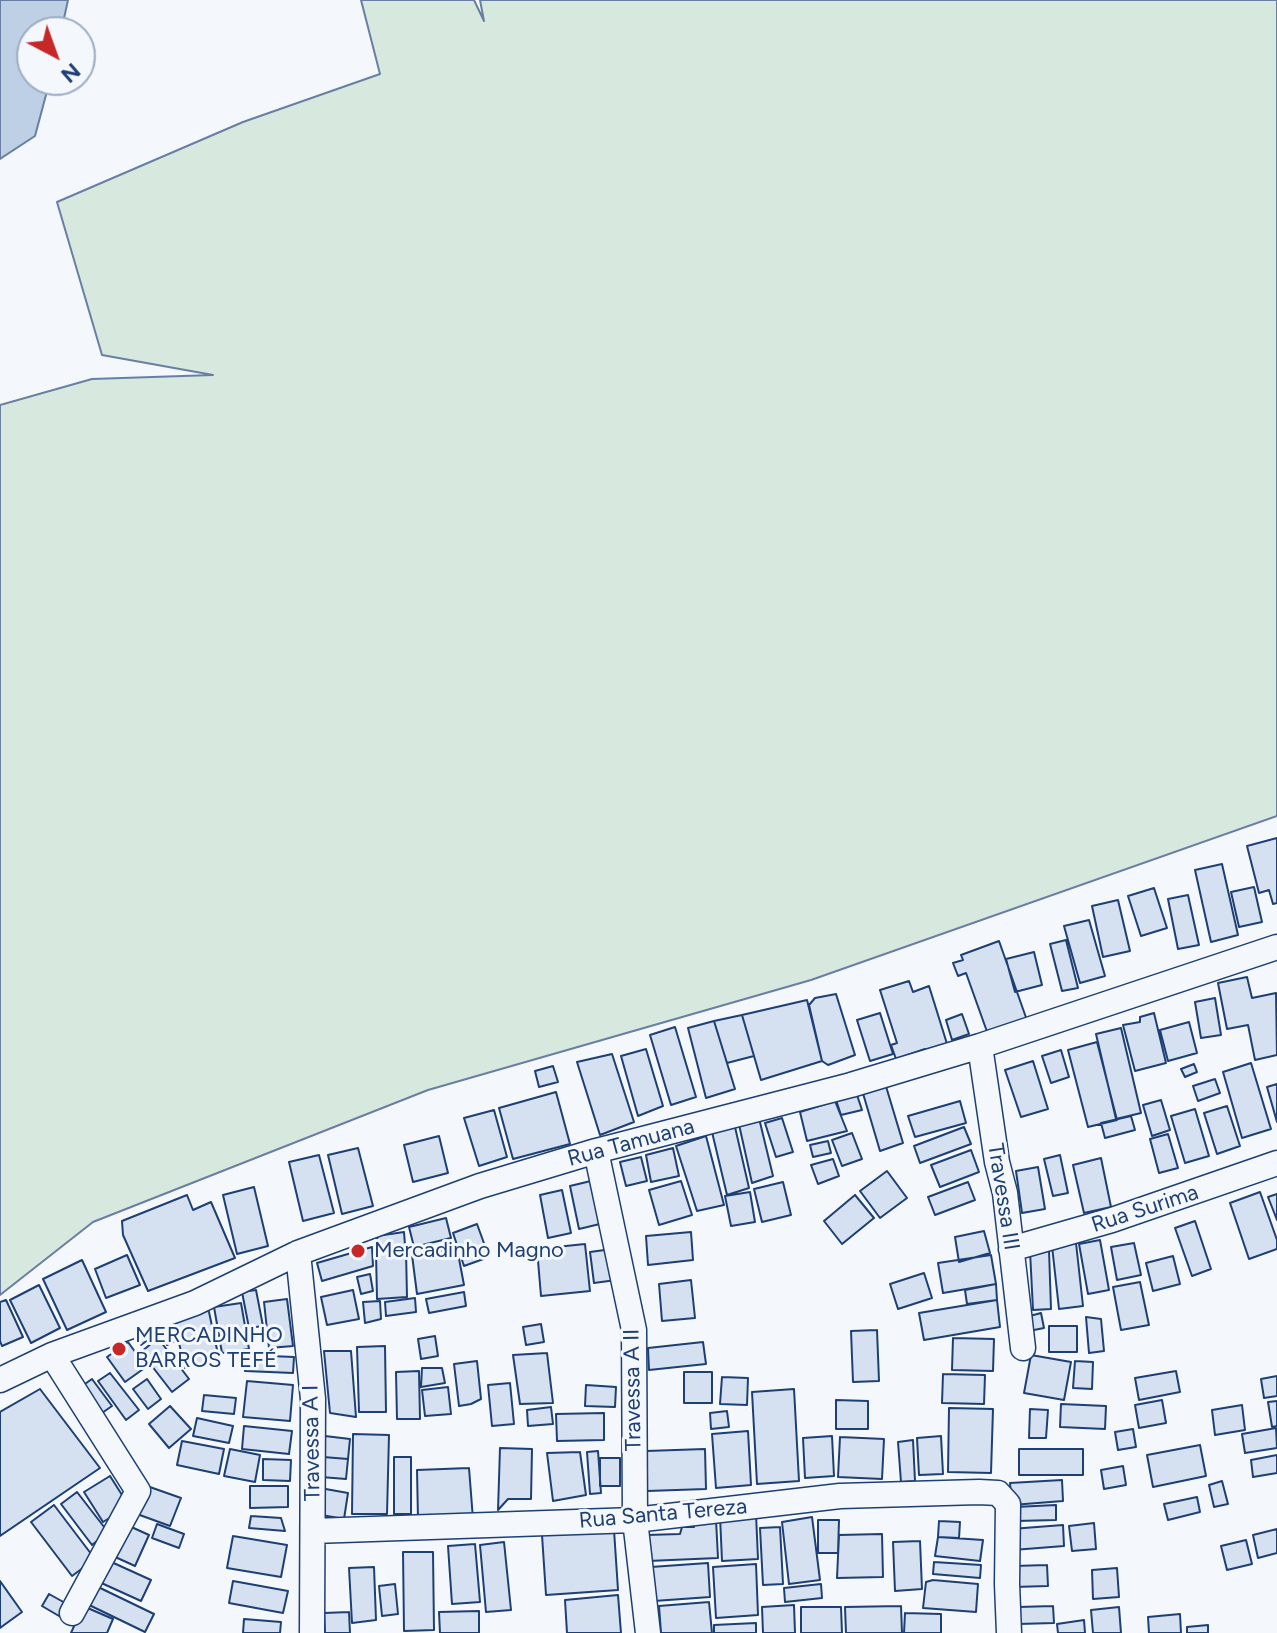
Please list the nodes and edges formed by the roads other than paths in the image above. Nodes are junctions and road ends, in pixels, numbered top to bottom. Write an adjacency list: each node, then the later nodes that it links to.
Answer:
1 (1277, 947): 2 (street, Rua Tamuana)
2 (980, 1046): 3 (street, Rua Tamuana); 5 (street, Travessa III)
3 (596, 1151): 6 (street, Rua Tamuana); 10 (street, Travessa A II)
4 (1277, 1163): 5 (street, Rua Surima)
5 (1011, 1249): 7 (street, Travessa III)
6 (298, 1253): 8 (street, Rua Tamuana); 11 (street, Travessa A I)
7 (1023, 1348)
8 (52, 1355): 9 (street, Rua Tamuana); 12 (street)
9 (0, 1380)
10 (635, 1520): 11 (street, Rua Santa Tereza); 14 (street, Travessa A II); 15 (street, Rua Santa Tereza)
11 (313, 1531): 13 (street, Travessa A I)
12 (72, 1613)
13 (312, 1633)
14 (648, 1633)
15 (1009, 1633)

